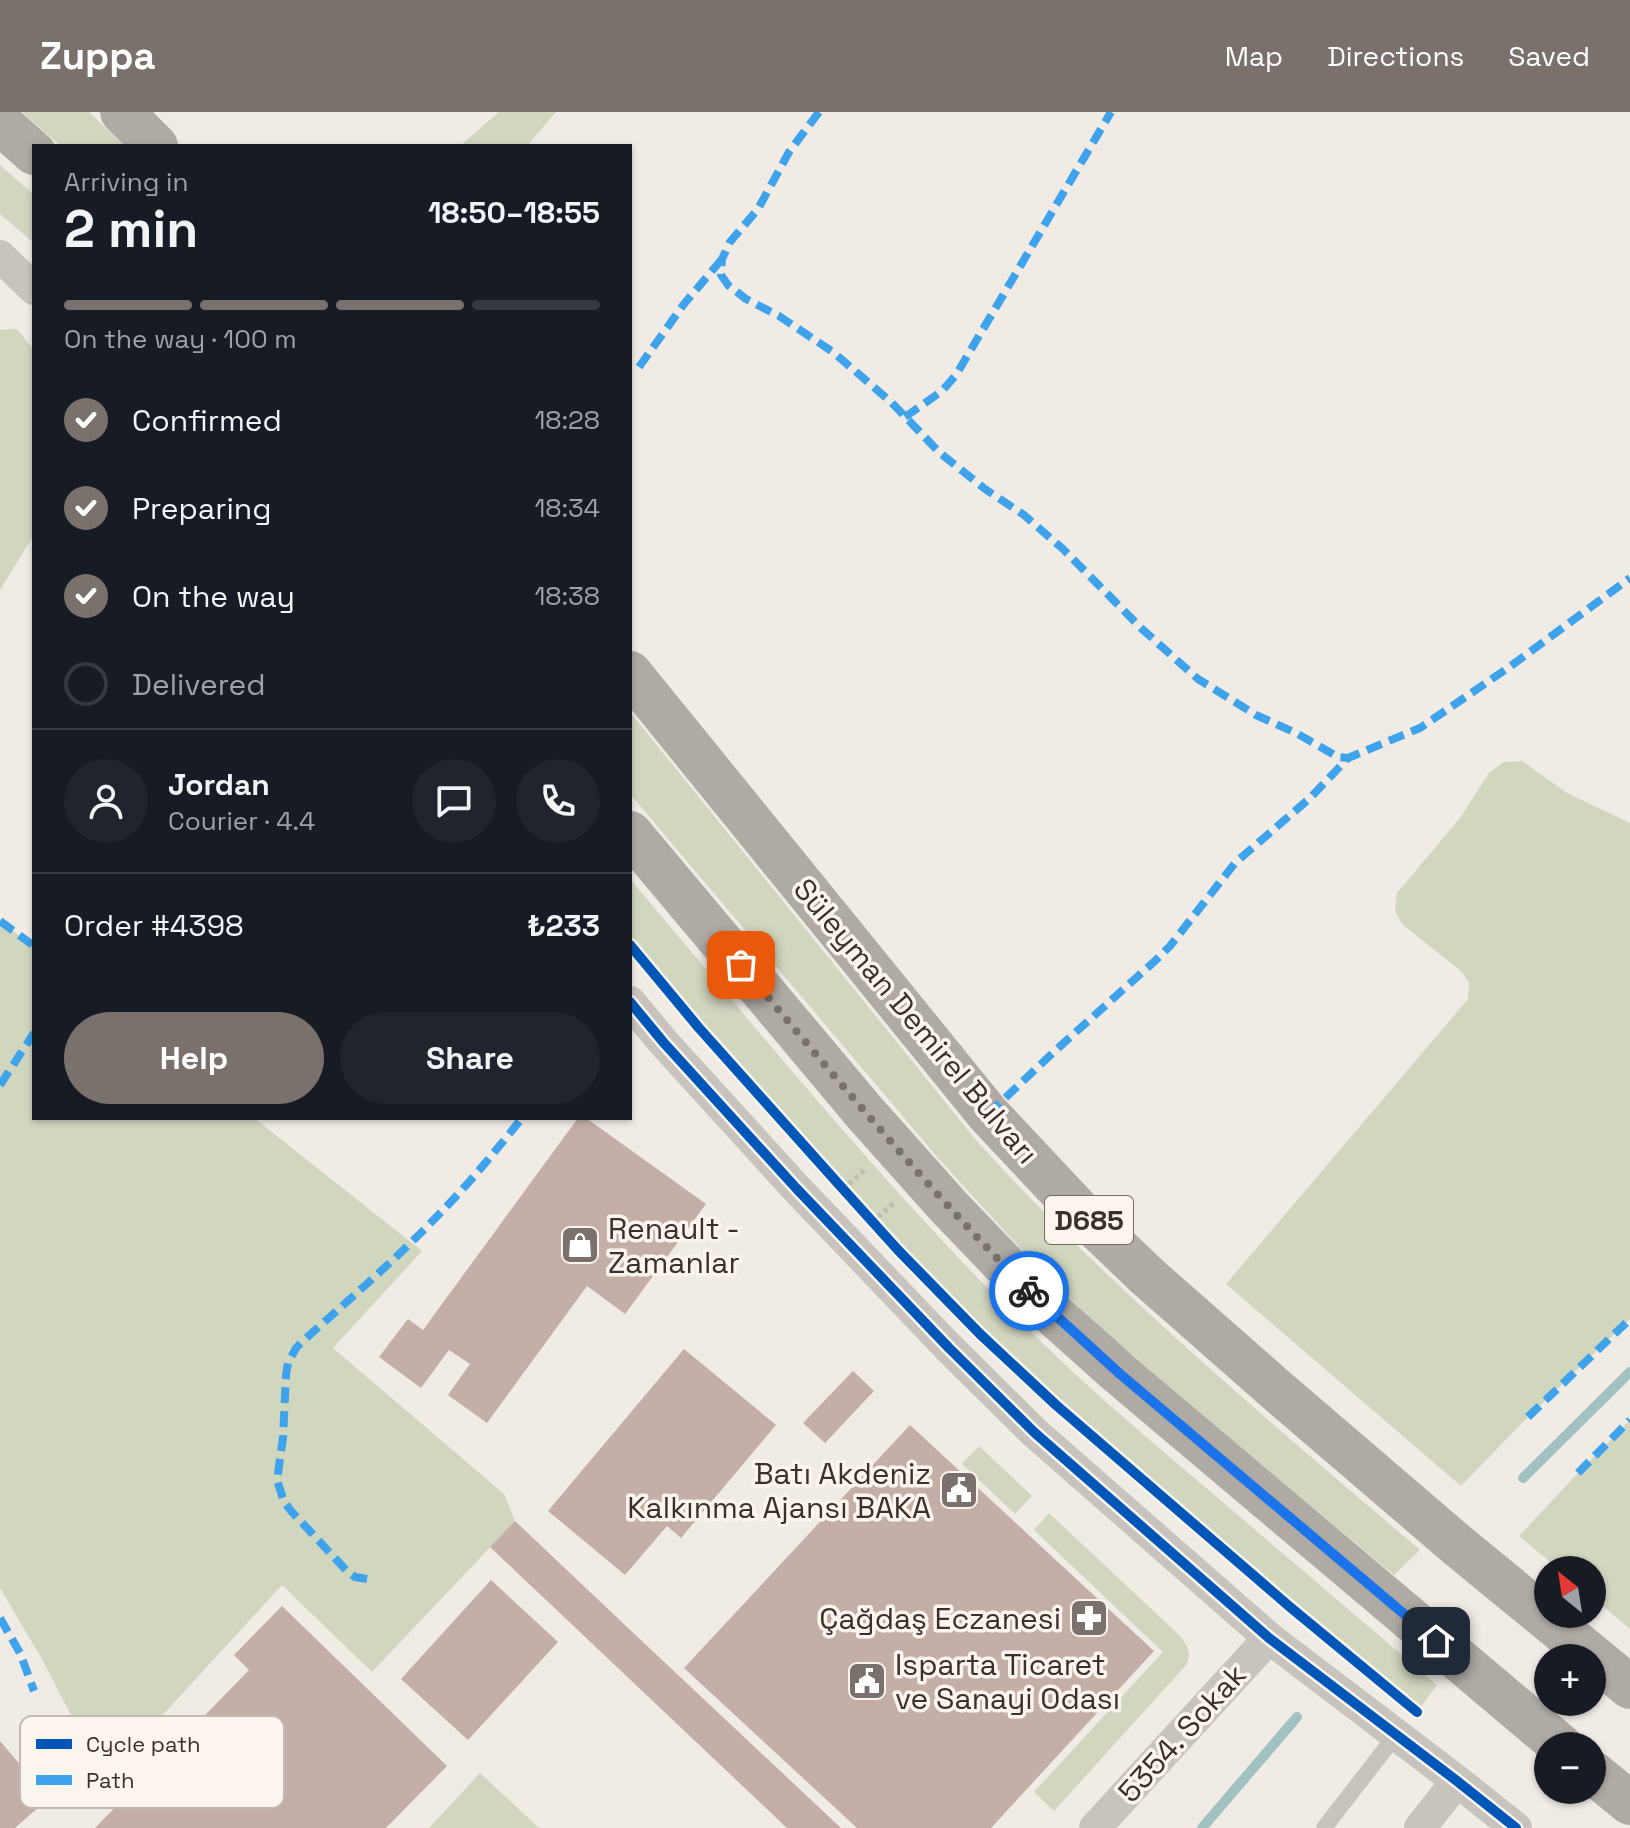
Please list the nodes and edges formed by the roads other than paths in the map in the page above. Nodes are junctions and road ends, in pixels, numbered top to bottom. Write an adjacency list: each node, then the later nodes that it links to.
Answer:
1 (122, 112): 3 (highway)
2 (0, 123): 4 (highway)
3 (154, 144)
4 (32, 151)
5 (0, 256): 6 (street)
6 (32, 287)
7 (632, 675): 11 (highway, Süleyman Demirel Bulvarı / D685)
8 (632, 835): 12 (highway, D685)
9 (632, 1004): 10 (street)
10 (1269, 1638): 13 (street); 17 (street, 5354. Sokak)
11 (1630, 1687)
12 (1544, 1732)
13 (1396, 1735): 14 (street); 18 (lane)
14 (1457, 1781): 19 (street); 20 (street)
15 (1606, 1783): 16 (highway)
16 (1630, 1803)
17 (1095, 1828)
18 (1324, 1828)
19 (1420, 1828)
20 (1516, 1828)

